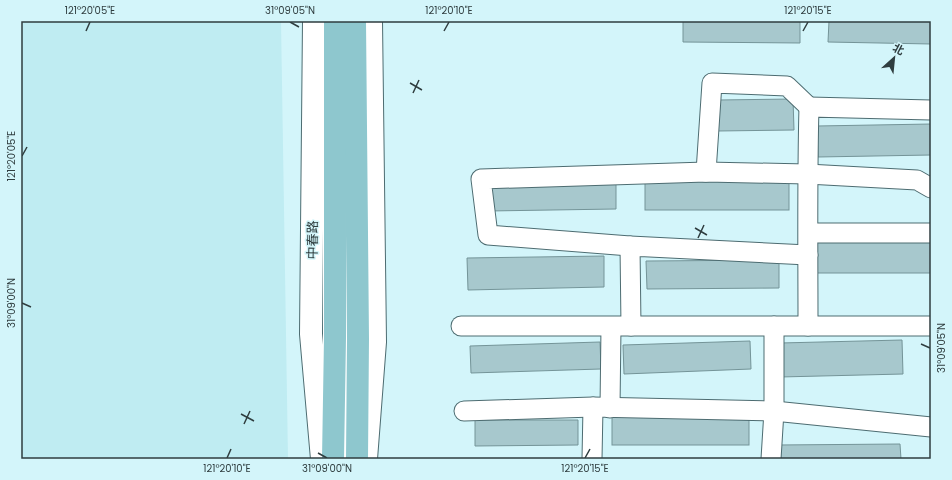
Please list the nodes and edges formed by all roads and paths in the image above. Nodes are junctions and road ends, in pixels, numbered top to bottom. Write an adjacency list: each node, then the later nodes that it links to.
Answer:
1 (314, 21): 24 (street, 中春路)
2 (334, 21): 25 (main road, 中春路)
3 (355, 21): 26 (main road)
4 (372, 21): 27 (street)
5 (809, 107): 6 (street); 7 (street); 8 (street)
6 (931, 110)
7 (706, 172): 8 (street); 12 (street)
8 (807, 174): 9 (street); 10 (street)
9 (931, 188)
10 (809, 233): 11 (street); 13 (street)
11 (931, 233)
12 (630, 246): 13 (street); 16 (street)
13 (808, 255): 18 (street)
14 (461, 326): 15 (street)
15 (611, 326): 16 (street); 20 (street)
16 (631, 326): 17 (street)
17 (774, 326): 18 (street); 21 (street)
18 (808, 326): 19 (street)
19 (931, 326)
20 (602, 408): 21 (street); 22 (street); 28 (street)
21 (774, 410): 23 (street); 29 (street)
22 (464, 411)
23 (931, 427)
24 (322, 459)
25 (333, 459)
26 (357, 459)
27 (366, 459)
28 (592, 459)
29 (772, 459)

